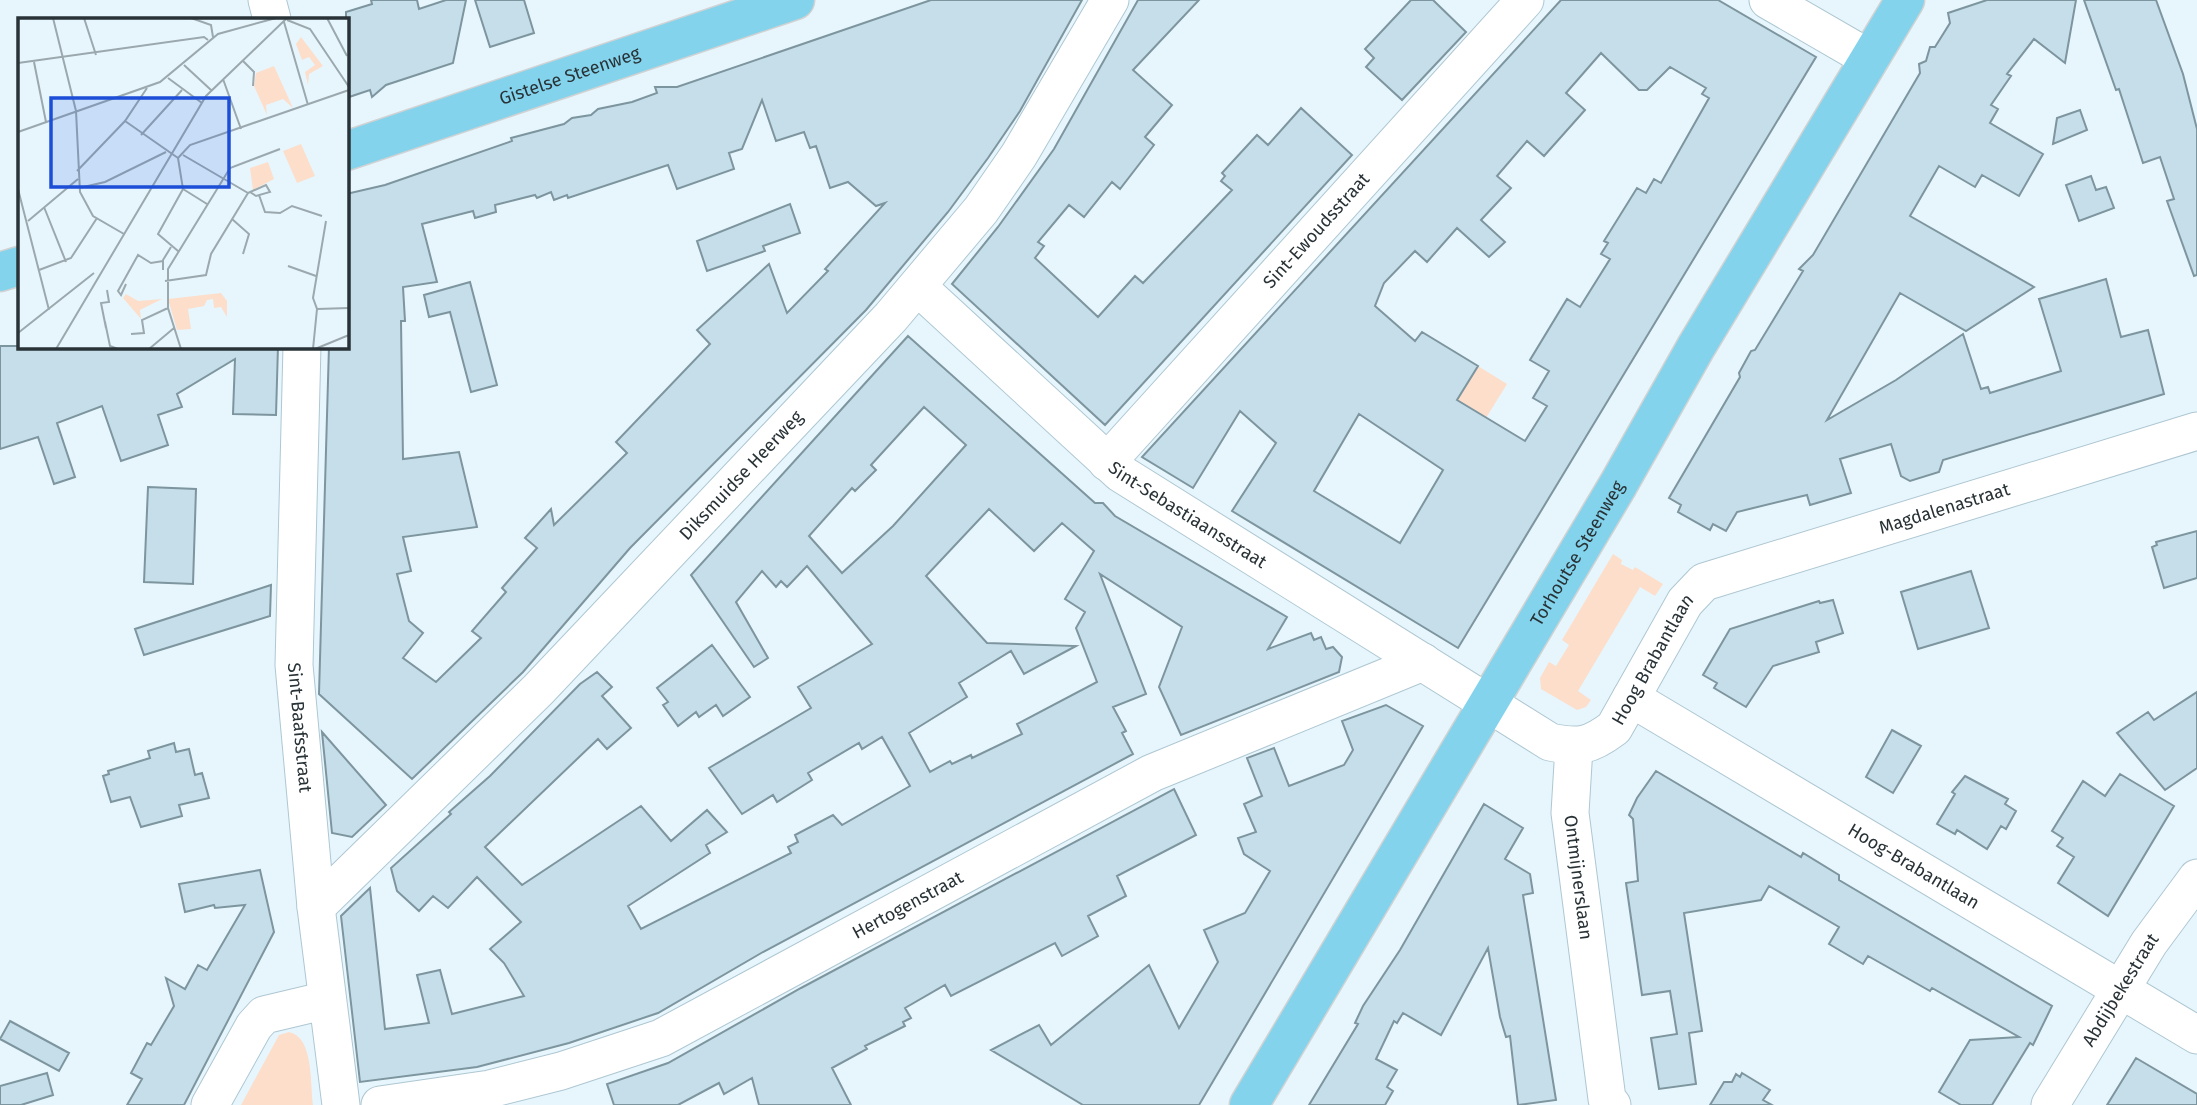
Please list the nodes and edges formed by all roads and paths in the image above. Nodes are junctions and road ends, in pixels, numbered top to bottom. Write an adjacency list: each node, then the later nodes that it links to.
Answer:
1 (267, 0): 7 (street)
2 (795, 0): 9 (main road, Gistelse Steenweg)
3 (1110, 0): 12 (street, Diksmuidse Heerweg)
4 (1525, 0): 15 (street, Sint-Ewoudsstraat)
5 (1768, 0): 8 (street)
6 (1905, 0): 8 (main road, Torhoutse Steenweg)
7 (272, 18)
8 (1870, 59): 19 (main road, Torhoutse Steenweg)
9 (348, 150)
10 (18, 266): 11 (main road)
11 (0, 272)
12 (918, 287): 15 (street, Sint-Sebastiaansstraat); 22 (street, Diksmuidse Heerweg)
13 (302, 348): 22 (street, Sint-Baafsstraat)
14 (2197, 431): 16 (street, Magdalenastraat)
15 (1107, 462): 17 (street, Sint-Sebastiaansstraat)
16 (1696, 589): 18 (street, Hoog Brabantlaan)
17 (1423, 662): 19 (street, Sint-Sebastiaansstraat); 28 (street, Hertogenstraat)
18 (1631, 698): 20 (street, Hoog Brabantlaan); 23 (street, Hoog-Brabantlaan)
19 (1487, 702): 20 (street); 29 (main road, Torhoutse Steenweg)
20 (1573, 747): 30 (street, Ontmijnerslaan)
21 (2197, 878): 23 (street, Abdijbekestraat)
22 (316, 907): 24 (street, Sint-Baafsstraat)
23 (2120, 989): 25 (street, Hoog-Brabantlaan); 31 (street, Abdijbekestraat)
24 (327, 1000): 26 (street); 27 (street, Sint-Baafsstraat)
25 (2197, 1035)
26 (210, 1105)
27 (341, 1105)
28 (380, 1105)
29 (1249, 1105)
30 (1612, 1105)
31 (2050, 1105)

